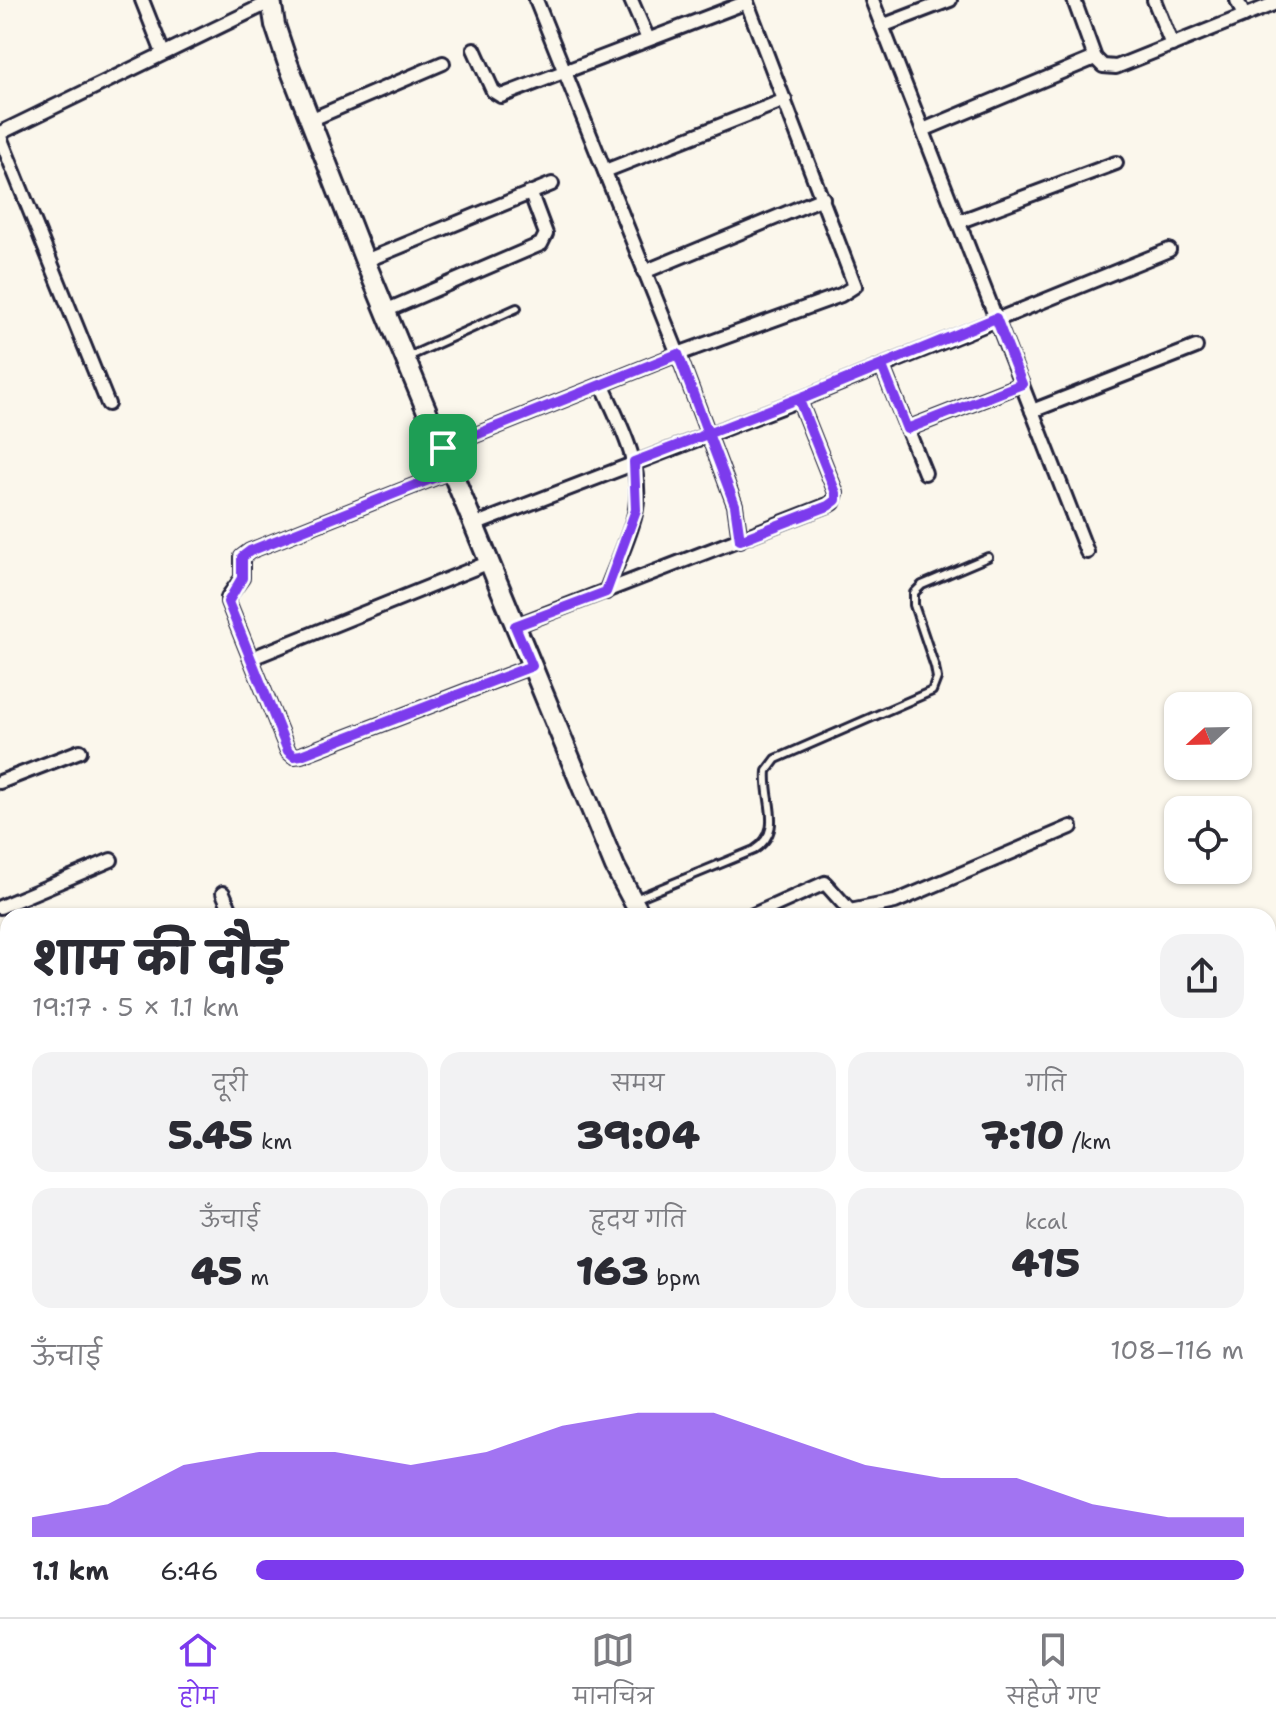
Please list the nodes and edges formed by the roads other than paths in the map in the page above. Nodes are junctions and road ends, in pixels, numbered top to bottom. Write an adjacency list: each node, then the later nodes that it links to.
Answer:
1 (142, 0): 17 (street)
2 (536, 0): 20 (street)
3 (631, 0): 14 (street)
4 (872, 0): 13 (street)
5 (950, 0): 13 (street)
6 (1074, 0): 18 (street)
7 (1154, 0): 15 (street)
8 (1237, 0): 12 (street)
9 (270, 1): 17 (street); 22 (street)
10 (747, 1): 14 (street); 21 (street)
11 (1276, 3): 12 (street)
12 (1244, 16): 15 (street)
13 (882, 26): 23 (street)
14 (648, 39): 20 (street)
15 (1172, 45): 18 (street)
16 (474, 49): 20 (street)
17 (163, 53): 24 (street)
18 (1095, 58): 23 (street)
19 (443, 63): 22 (street)
20 (564, 70): 26 (street)
21 (785, 100): 26 (street); 29 (street)
22 (310, 120): 32 (street)
23 (923, 130): 30 (street)
24 (0, 135): 44 (street)
25 (1116, 163): 30 (street)
26 (605, 171): 33 (street)
27 (552, 184): 28 (street)
28 (531, 194): 32 (street); 35 (street)
29 (823, 198): 33 (street); 38 (street)
30 (958, 222): 36 (street)
31 (1169, 250): 36 (street)
32 (365, 261): 35 (street)
33 (644, 272): 38 (street)
34 (517, 308): 39 (lane)
35 (385, 311): 39 (street)
36 (996, 318): 40 (street); 42 (street)
37 (1196, 347): 45 (street)
38 (678, 354): 41 (street); 47 (street)
39 (405, 358): 48 (street)
40 (882, 366): 43 (street); 46 (street)
41 (602, 384): 48 (street); 49 (street)
42 (1022, 384): 45 (street); 46 (street)
43 (799, 400): 47 (street); 53 (street)
44 (108, 404)
45 (1032, 411): 54 (street)
46 (907, 429): 51 (street)
47 (707, 434): 49 (street); 53 (street)
48 (443, 448): 50 (street)
49 (634, 462): 52 (street); 57 (street)
50 (451, 471): 52 (street); 59 (street)
51 (925, 473)
52 (474, 525): 56 (street)
53 (740, 540): 57 (street)
54 (1087, 552)
55 (988, 557): 68 (lane)
56 (490, 562): 58 (street); 59 (street)
57 (606, 592): 58 (street)
58 (515, 626): 60 (street)
59 (252, 658): 60 (street)
60 (532, 666): 68 (street)
61 (80, 751): 62 (street)
62 (0, 782)
63 (1071, 827): 71 (street)
64 (111, 860): 66 (street)
65 (223, 893): 67 (street)
66 (0, 907)
67 (230, 908)
68 (637, 908)
69 (769, 908): 70 (street)
70 (847, 908)
71 (865, 908)

